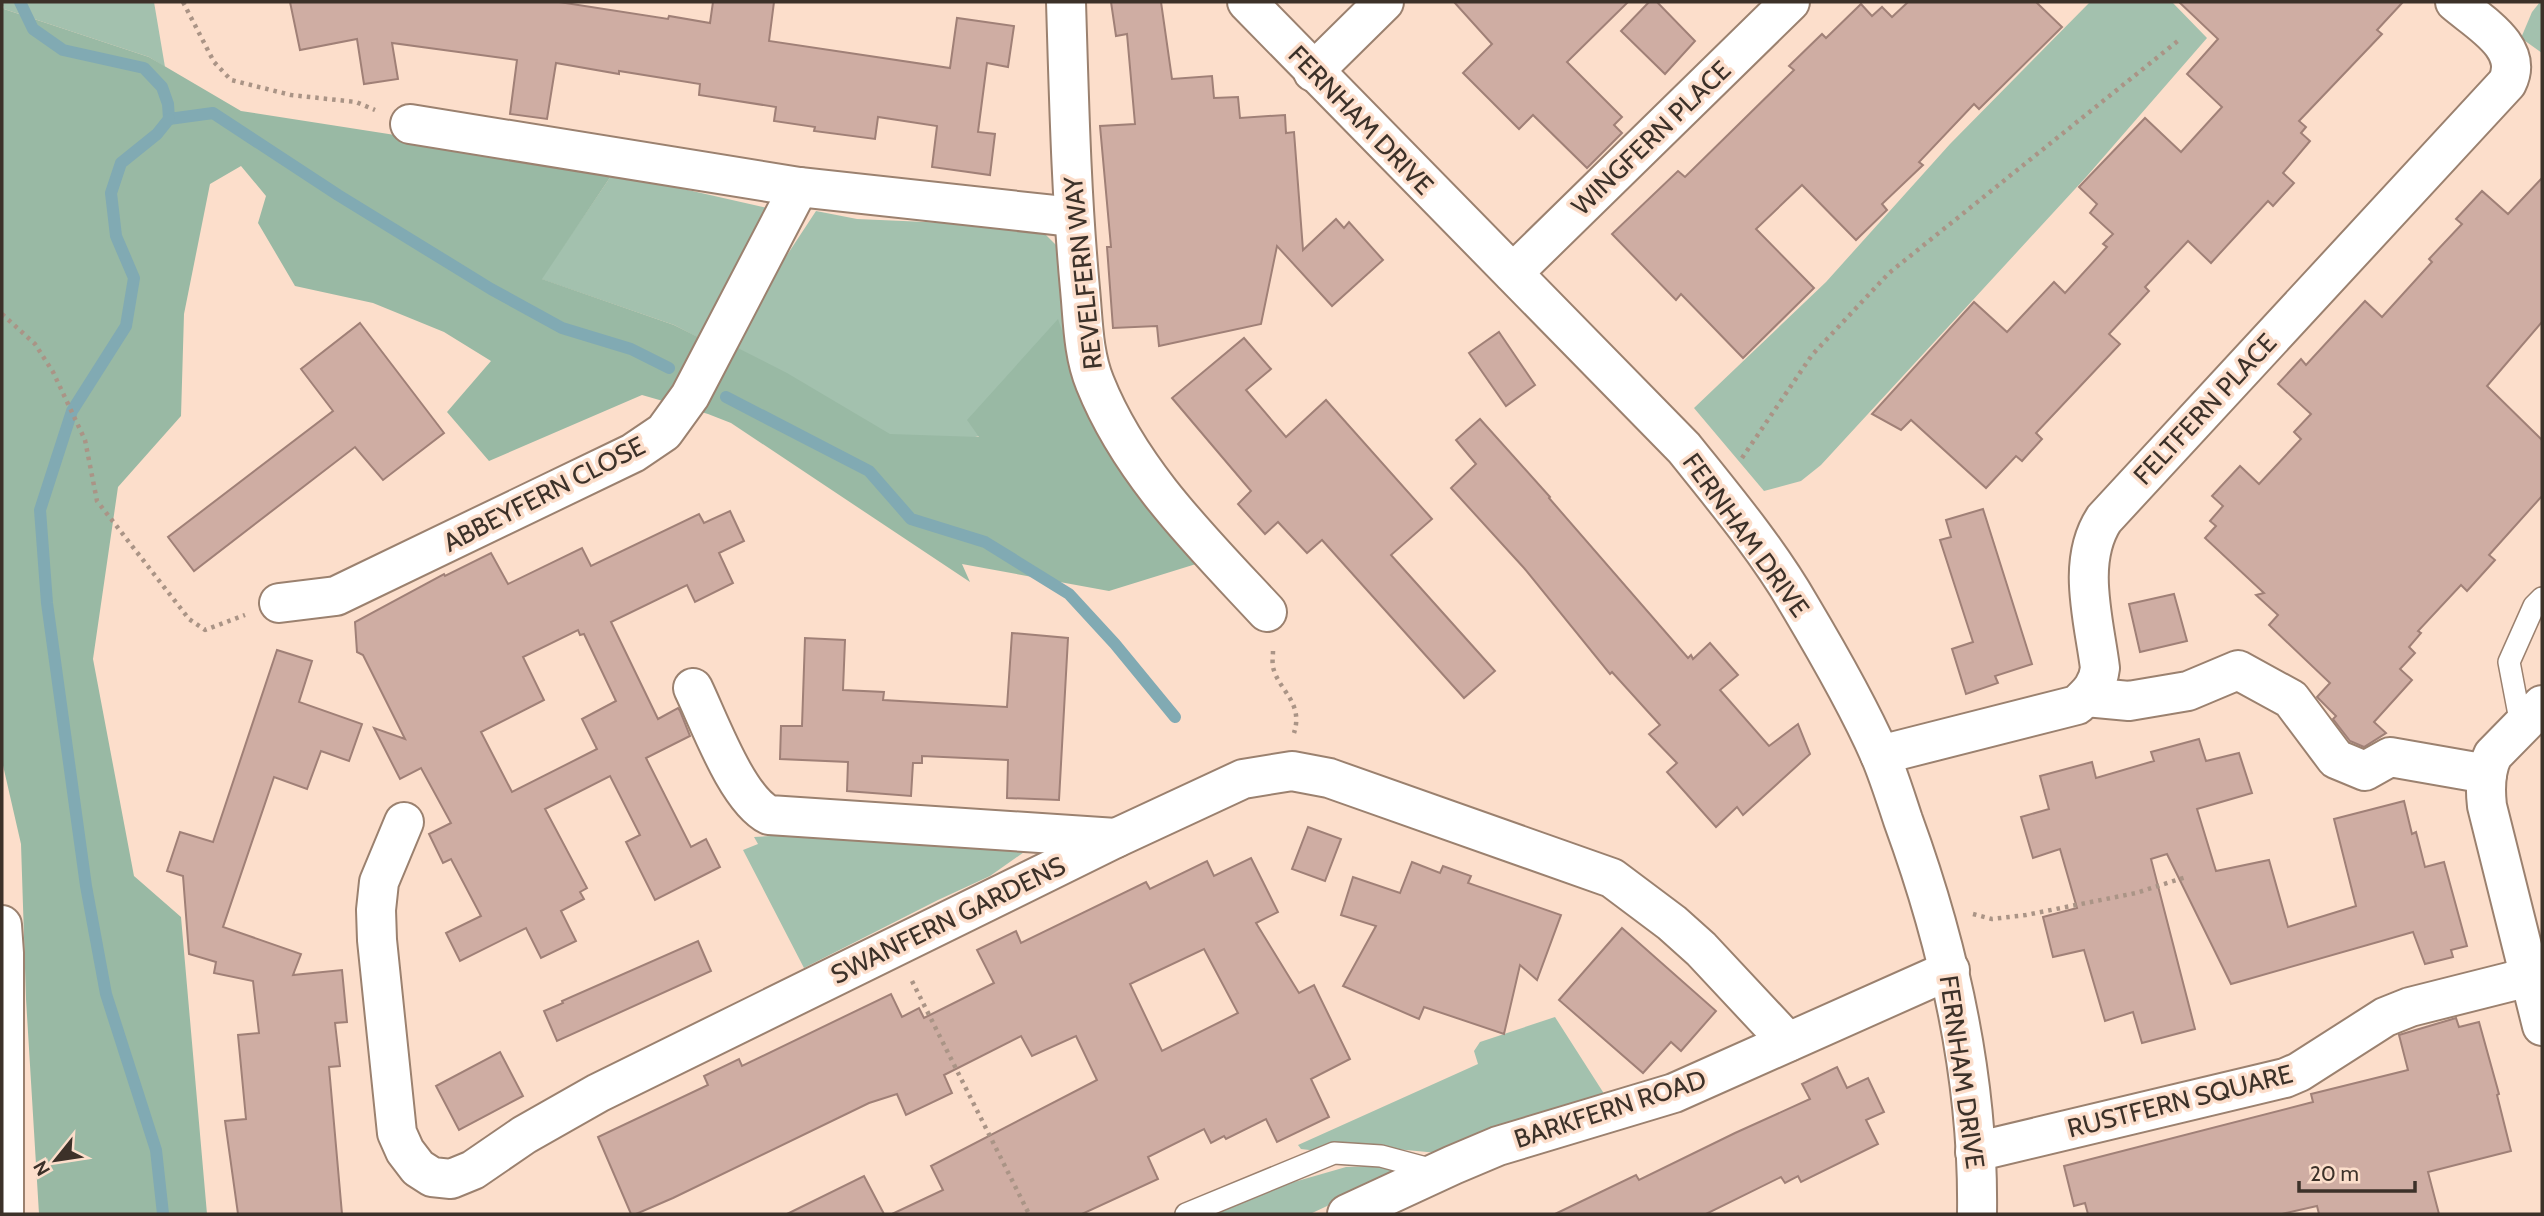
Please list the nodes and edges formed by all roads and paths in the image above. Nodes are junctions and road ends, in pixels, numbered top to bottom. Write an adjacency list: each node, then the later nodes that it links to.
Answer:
1 (183, 2): 9 (path)
2 (1066, 2): 11 (street, REVELFERN WAY)
3 (1247, 2): 8 (street, FERNHAM DRIVE)
4 (1384, 2): 8 (street)
5 (1790, 2): 12 (street, WINGFERN PLACE)
6 (2455, 2): 19 (street, FELTFERN PLACE)
7 (2179, 40): 14 (path)
8 (1313, 72): 12 (street, FERNHAM DRIVE)
9 (410, 124): 10 (street)
10 (799, 187): 11 (street); 16 (street, ABBEYFERN CLOSE)
11 (1073, 217): 17 (street, REVELFERN WAY)
12 (1513, 273): 14 (street, FERNHAM DRIVE)
13 (2, 314): 16 (path)
14 (1719, 492): 21 (street, FERNHAM DRIVE)
15 (2542, 598): 20 (lane)
16 (279, 603)
17 (1267, 612): 22 (path)
18 (693, 688): 25 (street)
19 (2086, 697): 21 (street); 23 (street)
20 (2532, 715): 23 (street)
21 (1880, 755): 27 (street, FERNHAM DRIVE)
22 (1280, 772): 25 (street, SWANFERN GARDENS); 33 (street, SWANFERN GARDENS)
23 (2487, 774): 31 (street)
24 (404, 822): 29 (street, SWANFERN GARDENS)
25 (1116, 838): 29 (street, SWANFERN GARDENS)
26 (2186, 877): 27 (path)
27 (1932, 904): 30 (street, FERNHAM DRIVE)
28 (2, 925): 36 (street)
29 (890, 949): 37 (path)
30 (1950, 970): 33 (street, BARKFERN ROAD); 34 (street, FERNHAM DRIVE)
31 (2529, 977): 32 (street); 34 (street, RUSTFERN SQUARE)
32 (2542, 1026)
33 (1788, 1042): 35 (street, BARKFERN ROAD)
34 (1975, 1152): 40 (street, FERNHAM DRIVE)
35 (1439, 1171): 38 (lane); 39 (street, BARKFERN ROAD)
36 (4, 1214)
37 (1029, 1214)
38 (1186, 1214)
39 (1348, 1214)
40 (1978, 1214)

